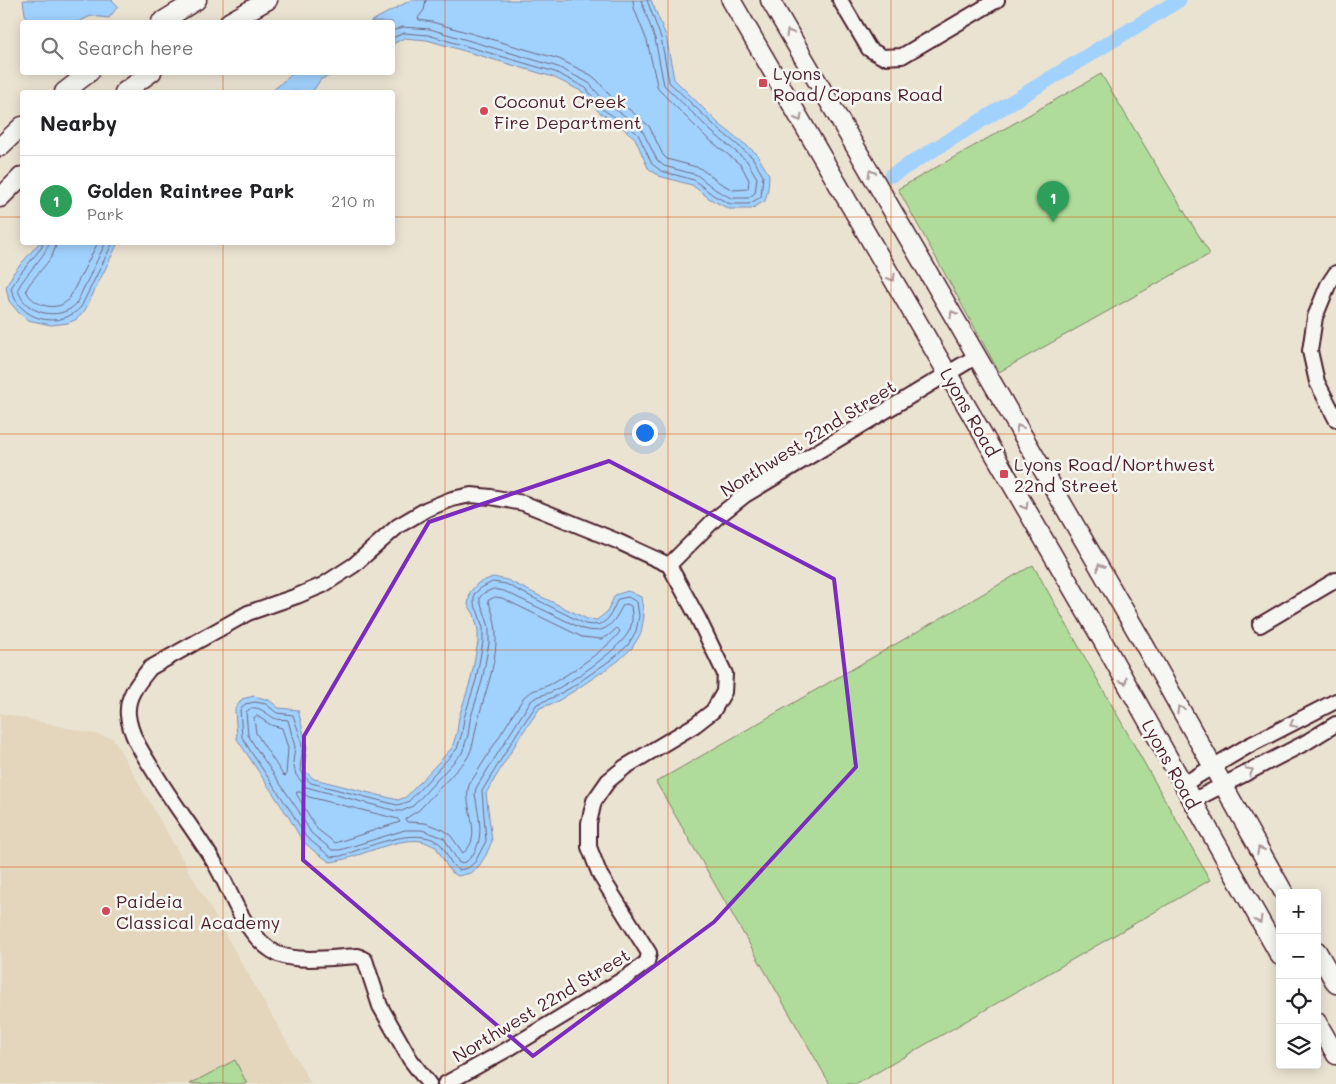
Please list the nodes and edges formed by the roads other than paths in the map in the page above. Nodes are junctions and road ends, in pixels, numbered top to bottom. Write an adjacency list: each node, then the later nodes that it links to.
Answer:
1 (197, 0): 7 (main road)
2 (268, 0): 8 (main road)
3 (731, 0): 19 (main road, Lyons Road, one-way to 19)
4 (770, 0): 18 (main road, Lyons Road, one-way to 4)
5 (840, 0): 6 (street)
6 (997, 0)
7 (164, 20)
8 (233, 20)
9 (86, 75): 11 (main road)
10 (148, 75): 12 (main road)
11 (67, 90)
12 (127, 90)
13 (20, 128): 14 (main road)
14 (0, 147)
15 (20, 178): 16 (main road)
16 (0, 198)
17 (1336, 273): 20 (street)
18 (977, 356): 19 (street, Northwest 22nd Street); 26 (main road, Lyons Road, one-way to 18)
19 (948, 373): 21 (street, Northwest 22nd Street); 27 (main road, Lyons Road, one-way to 27)
20 (1336, 419)
21 (669, 565): 36 (street); 37 (street, Northwest 22nd Street)
22 (1336, 580): 23 (street)
23 (1260, 625)
24 (1336, 701): 26 (street, one-way to 26)
25 (1336, 724): 28 (street, one-way to 25)
26 (1212, 768): 27 (street); 28 (main road, Lyons Road)
27 (1182, 785): 29 (main road, Lyons Road)
28 (1222, 785): 29 (street); 30 (main road, Lyons Road, one-way to 28)
29 (1192, 801): 31 (main road, Lyons Road, one-way to 31)
30 (1282, 889)
31 (1276, 949)
32 (1321, 958): 33 (main road)
33 (1336, 984)
34 (1318, 1024): 35 (main road)
35 (1336, 1055)
36 (428, 1084)
37 (445, 1084)

